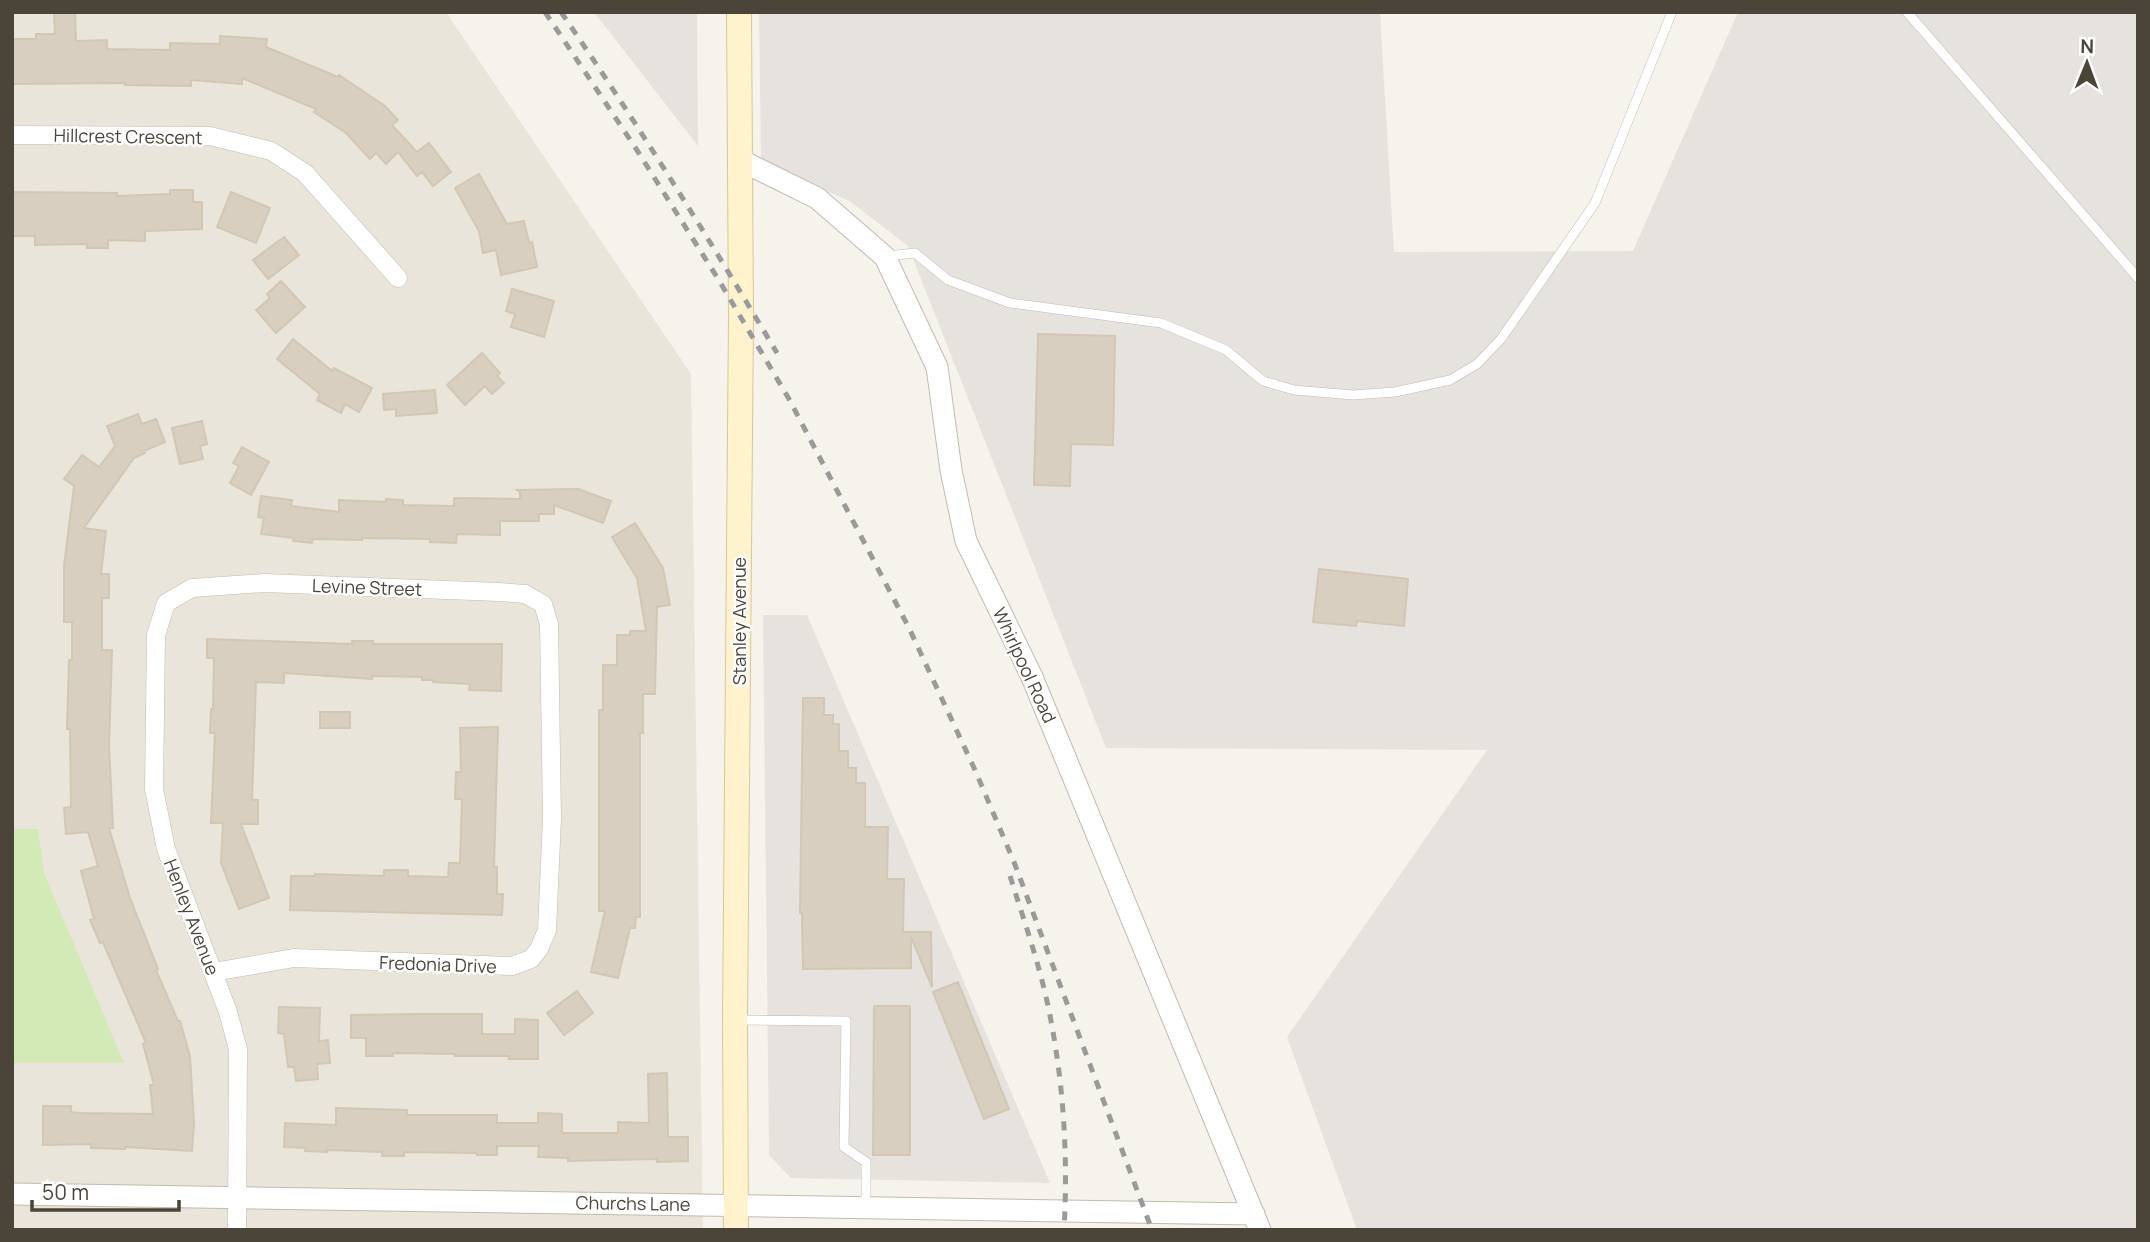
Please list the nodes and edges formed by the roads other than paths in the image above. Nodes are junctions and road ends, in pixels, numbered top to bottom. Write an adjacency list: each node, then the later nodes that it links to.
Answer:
1 (738, 12): 5 (main road, Stanley Avenue)
2 (1672, 12): 6 (lane)
3 (1907, 12): 8 (lane)
4 (12, 135): 7 (street, Hillcrest Crescent)
5 (740, 160): 6 (street, Whirlpool Road); 12 (main road, Stanley Avenue)
6 (885, 257): 17 (street, Whirlpool Road)
7 (398, 278)
8 (2138, 278)
9 (156, 635): 10 (street, Levine Street); 11 (street, Henley Avenue)
10 (550, 664): 11 (street, Fredonia Drive)
11 (214, 972): 14 (street, Henley Avenue)
12 (735, 1020): 15 (main road, Stanley Avenue); 16 (lane)
13 (12, 1194): 14 (street, Churchs Lane)
14 (237, 1196): 15 (street, Churchs Lane); 18 (street, Henley Avenue)
15 (736, 1205): 16 (street, Churchs Lane); 19 (main road, Stanley Avenue)
16 (866, 1207): 17 (street, Churchs Lane)
17 (1257, 1222)
18 (237, 1230)
19 (736, 1230)

